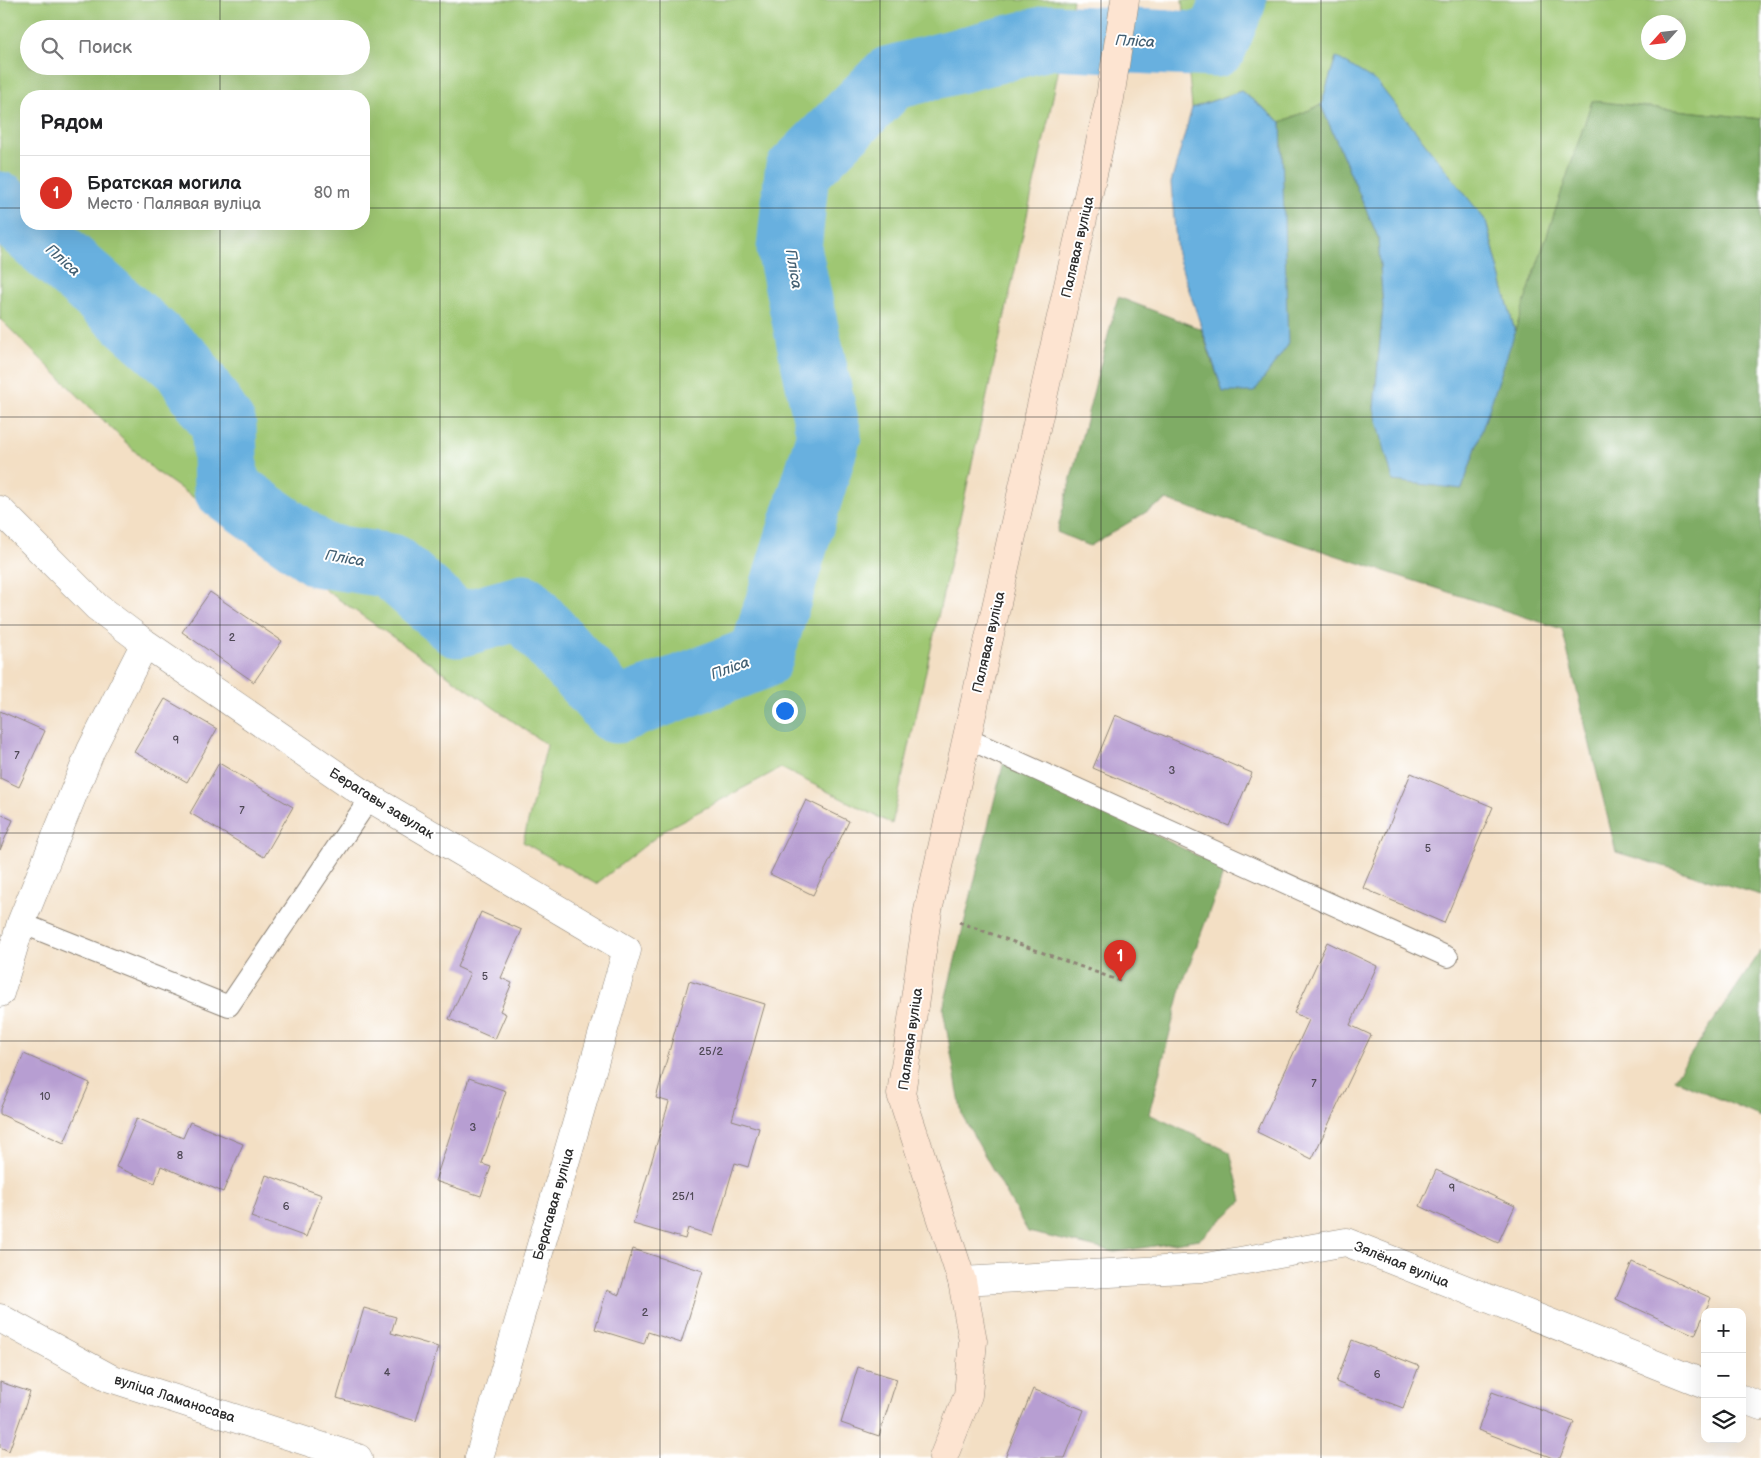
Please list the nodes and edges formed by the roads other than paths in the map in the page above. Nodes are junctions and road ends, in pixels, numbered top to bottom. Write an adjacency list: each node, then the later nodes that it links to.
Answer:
1 (1125, 0): 4 (street, Палявая вуліца)
2 (0, 510): 3 (street, Берагавы завулак)
3 (145, 644): 5 (street, Берагавы завулак); 6 (street)
4 (966, 738): 8 (lane); 10 (street, Палявая вуліца)
5 (370, 798): 6 (lane); 7 (street, Берагавы завулак)
6 (21, 923): 9 (street)
7 (627, 950): 16 (street, Берагавая вуліца)
8 (1448, 957)
9 (0, 992)
10 (962, 1281): 12 (street, Зялёная вуліца); 17 (street, Палявая вуліца)
11 (0, 1318): 15 (street, вуліца Ламаносава)
12 (1701, 1382)
13 (1746, 1400): 14 (street)
14 (1761, 1406)
15 (341, 1455)
16 (479, 1458)
17 (943, 1458)

